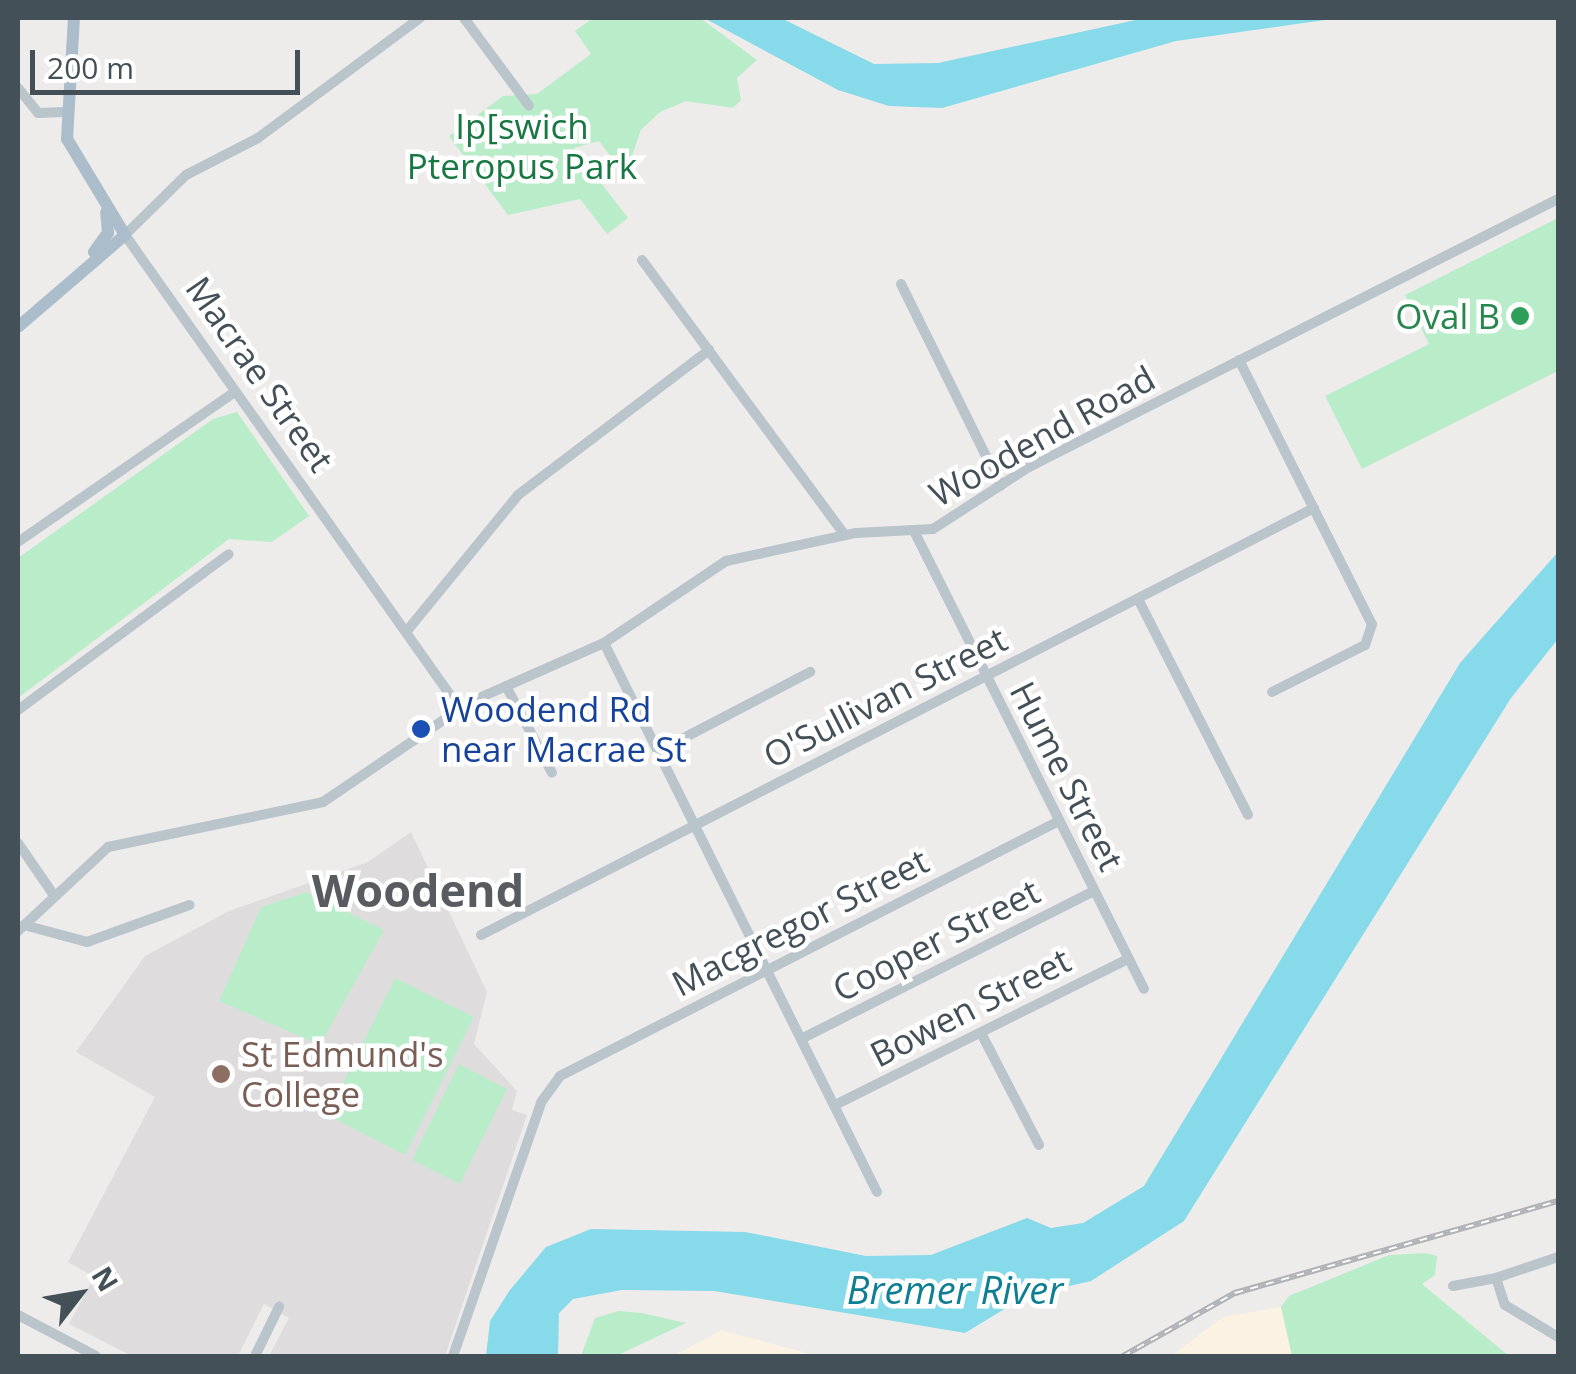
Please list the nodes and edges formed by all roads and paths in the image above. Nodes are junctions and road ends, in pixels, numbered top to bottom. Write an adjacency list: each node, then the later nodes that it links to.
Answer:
1 (74, 18): 6 (main road, Macrae Street)
2 (420, 18): 9 (street)
3 (464, 18): 5 (street)
4 (18, 88): 6 (street)
5 (529, 106)
6 (64, 112): 8 (main road, Macrae Street)
7 (1558, 199): 15 (street, Woodend Road)
8 (104, 204): 9 (main road, Macrae Street); 12 (main road)
9 (125, 234): 12 (main road); 16 (street, Macrae Street)
10 (642, 260): 14 (street)
11 (901, 284): 17 (street)
12 (62, 286): 13 (main road)
13 (18, 327)
14 (709, 350): 20 (street); 24 (street)
15 (1239, 360): 17 (street, Woodend Road); 18 (street)
16 (233, 393): 21 (street); 24 (street, Macrae Street)
17 (1001, 486): 19 (street, Woodend Road)
18 (1314, 508): 23 (street, O'Sullivan Street); 29 (street)
19 (916, 532): 20 (street, Woodend Road); 27 (street, Hume Street)
20 (845, 535): 25 (street, Woodend Road)
21 (18, 542)
22 (229, 554): 31 (street)
23 (1138, 599): 27 (street, O'Sullivan Street); 34 (street)
24 (406, 632): 30 (street, Macrae Street)
25 (604, 643): 28 (street, Woodend Road); 32 (street)
26 (810, 672): 32 (street)
27 (986, 675): 35 (street, Hume Street); 36 (street, O'Sullivan Street)
28 (506, 686): 30 (street, Woodend Road); 33 (street)
29 (1272, 692)
30 (460, 709): 39 (street, Woodend Road)
31 (18, 710)
32 (657, 752): 36 (street)
33 (552, 774)
34 (1248, 815)
35 (1059, 821): 38 (street, Hume Street); 44 (street, Macgregor Street)
36 (695, 825): 42 (street, O'Sullivan Street); 44 (street)
37 (18, 844): 39 (street)
38 (1094, 891): 43 (street, Hume Street); 47 (street, Cooper Street)
39 (53, 894): 41 (street, Woodend Road)
40 (190, 905): 41 (street)
41 (21, 928)
42 (480, 936)
43 (1128, 959): 45 (street, Hume Street); 46 (street, Bowen Street)
44 (768, 969): 47 (street); 59 (street, Macgregor Street)
45 (1144, 989)
46 (981, 1033): 48 (street, Bowen Street); 49 (street)
47 (804, 1038): 48 (street)
48 (837, 1104): 50 (street)
49 (1040, 1145)
50 (877, 1192)
51 (1558, 1256): 52 (street)
52 (1496, 1278): 53 (street); 56 (street)
53 (1453, 1286)
54 (279, 1307): 58 (street)
55 (18, 1315): 57 (street)
56 (1558, 1337)
57 (96, 1356)
58 (255, 1356)
59 (453, 1356)

